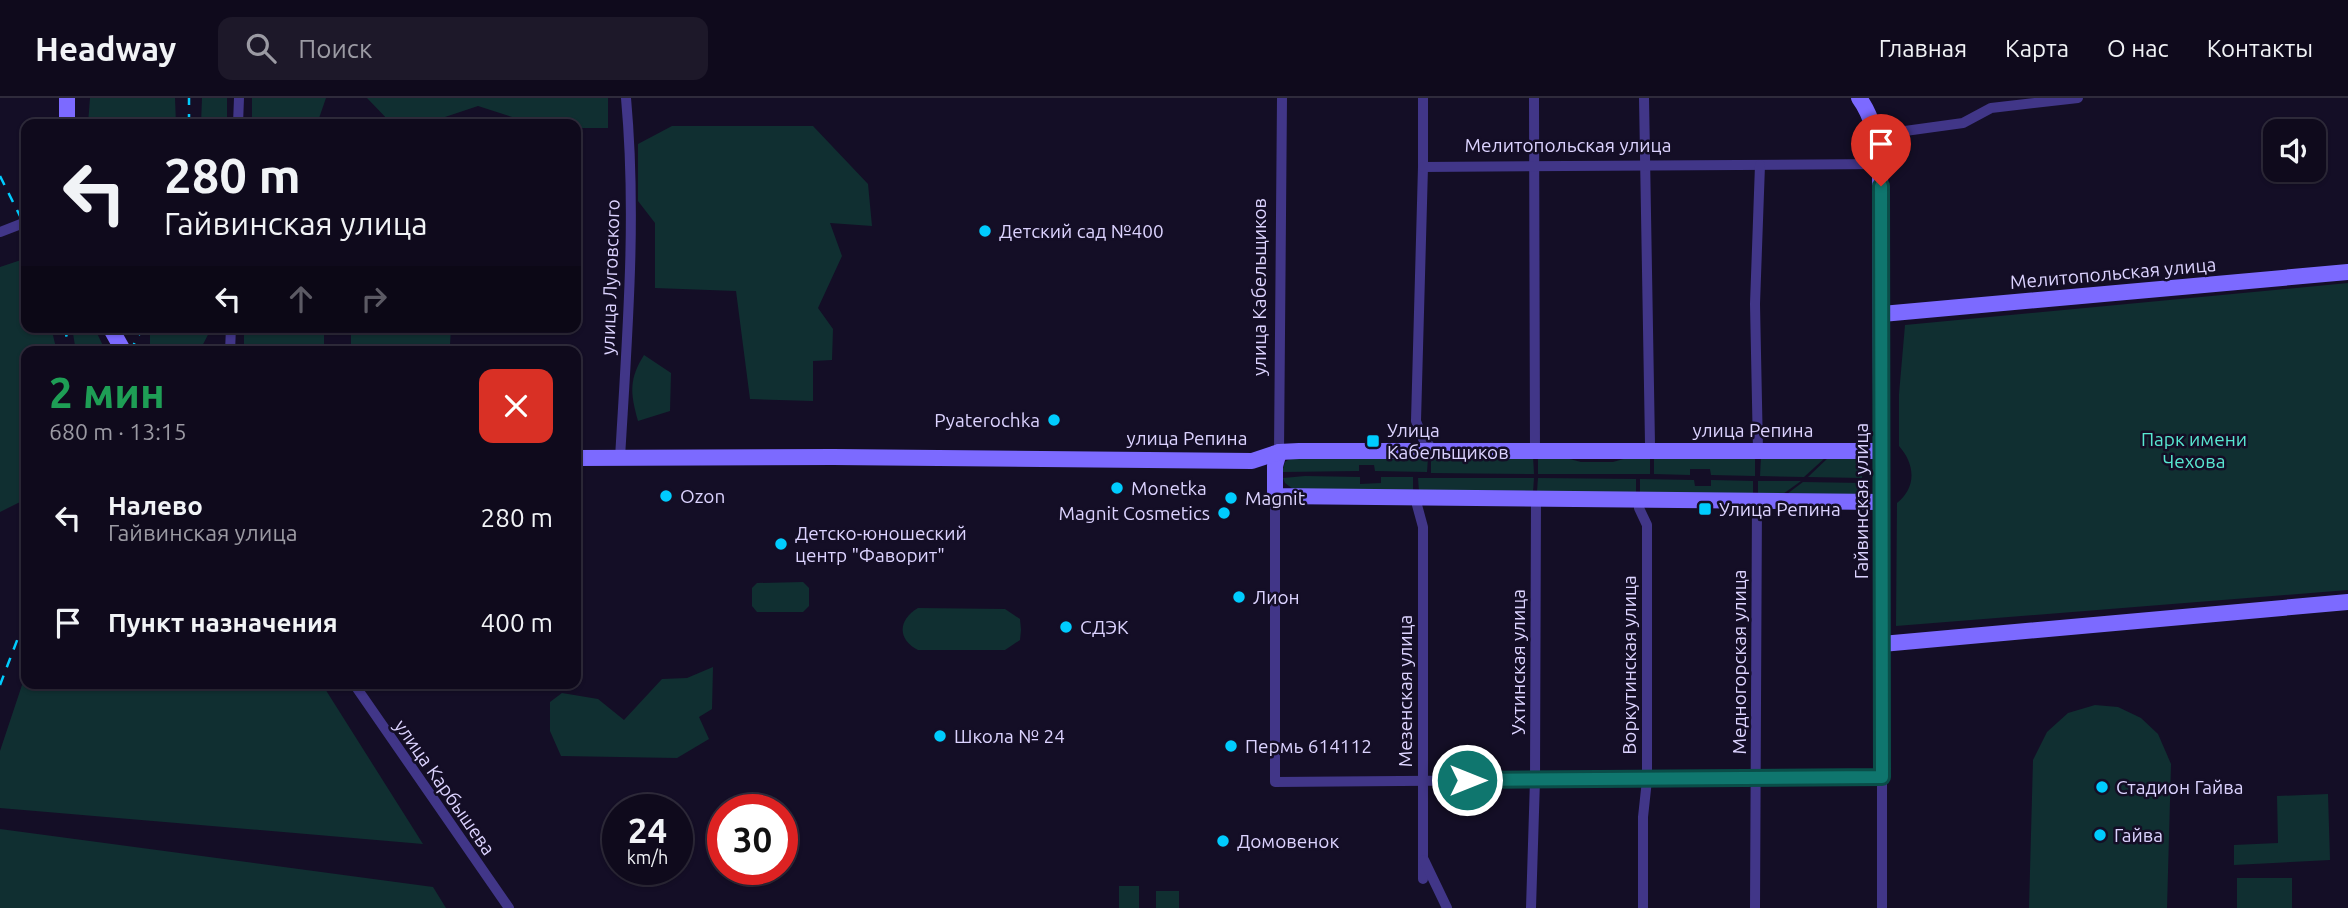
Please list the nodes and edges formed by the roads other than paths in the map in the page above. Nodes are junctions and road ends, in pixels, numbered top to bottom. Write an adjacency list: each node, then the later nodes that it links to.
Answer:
1 (66, 98): 10 (street)
2 (239, 98): 11 (street)
3 (626, 98): 29 (street, улица Луговского)
4 (1282, 98): 27 (street, улица Кабельщиков)
5 (1423, 98): 16 (street)
6 (1534, 98): 17 (street)
7 (1644, 98): 15 (street)
8 (1859, 98): 12 (street, Гайвинская улица)
9 (2078, 98): 12 (street)
10 (67, 119)
11 (239, 119)
12 (1876, 135): 13 (street, Гайвинская улица)
13 (1880, 164): 14 (street, Мелитопольская улица); 21 (street, Гайвинская улица)
14 (1760, 165): 15 (street, Мелитопольская улица); 25 (street)
15 (1645, 166): 17 (street, Мелитопольская улица); 22 (street)
16 (1423, 167): 17 (street, Мелитопольская улица); 23 (street)
17 (1535, 167): 24 (street)
18 (21, 224): 19 (street)
19 (0, 232)
20 (2348, 272): 21 (street, Мелитопольская улица)
21 (1882, 314): 26 (street, Гайвинская улица)
22 (1650, 444)
23 (1429, 445)
24 (1535, 451): 25 (street, улица Репина); 27 (street, улица Репина)
25 (1758, 451): 26 (street, улица Репина)
26 (1882, 451): 35 (street, Гайвинская улица)
27 (1279, 452): 30 (street, улица Репина); 31 (street, улица Кабельщиков)
28 (581, 458): 29 (street, улица Репина)
29 (620, 458): 30 (street, улица Репина)
30 (1252, 461): 31 (street)
31 (1275, 476): 32 (street, улица Кабельщиков)
32 (1275, 496): 33 (street); 43 (street, улица Кабельщиков)
33 (1536, 499): 34 (street); 44 (street, Ухтинская улица)
34 (1757, 501): 35 (street); 42 (street, Медногорская улица)
35 (1882, 502): 39 (street, Гайвинская улица)
36 (1417, 505): 43 (street, Мезенская улица)
37 (1639, 508): 45 (street, Воркутинская улица)
38 (2348, 602): 39 (street)
39 (1882, 644): 41 (street, Гайвинская улица)
40 (357, 689): 48 (street, улица Карбышева)
41 (1882, 777): 42 (street); 53 (street, Гайвинская улица)
42 (1756, 779): 45 (street); 52 (street, Медногорская улица)
43 (1422, 780): 44 (street); 46 (street, Мезенская улица)
44 (1535, 780): 45 (street); 50 (street, Ухтинская улица)
45 (1647, 780): 51 (street, Воркутинская улица)
46 (1421, 854): 47 (street, Мезенская улица); 49 (street)
47 (1423, 878)
48 (509, 908)
49 (1447, 908)
50 (1531, 908)
51 (1643, 908)
52 (1755, 908)
53 (1882, 908)

